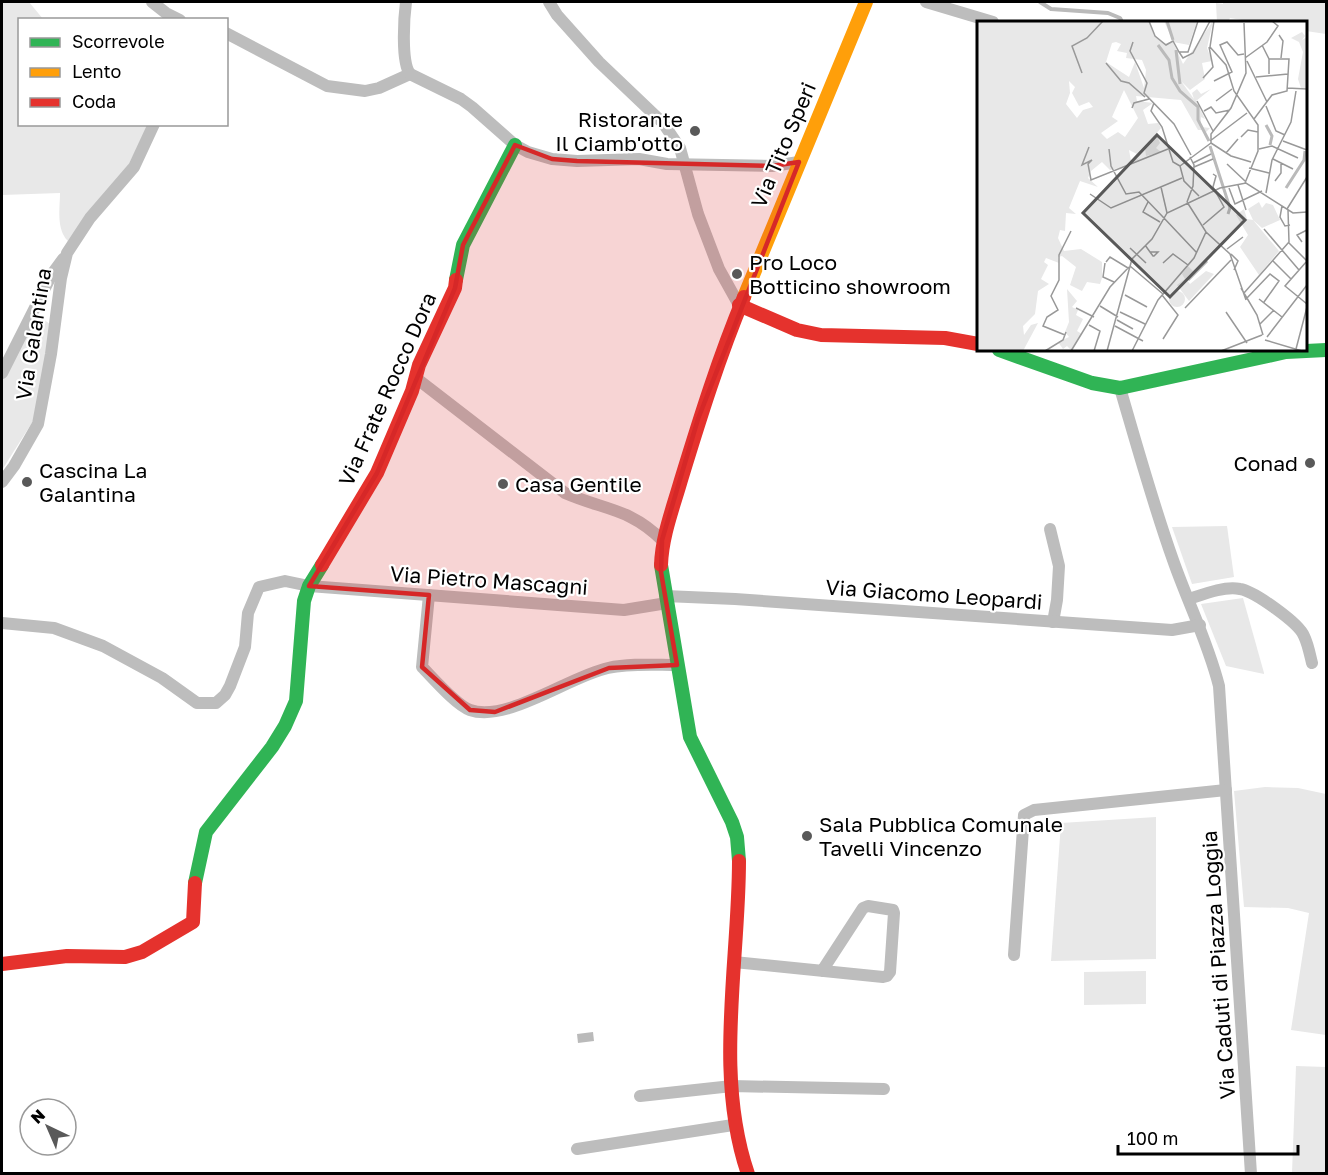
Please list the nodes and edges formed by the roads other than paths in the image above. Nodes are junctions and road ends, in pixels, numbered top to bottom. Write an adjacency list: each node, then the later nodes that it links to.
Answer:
1 (152, 2): 6 (street)
2 (406, 2): 9 (street)
3 (549, 2): 13 (street)
4 (866, 2): 12 (street, Via Tito Speri)
5 (926, 2): 7 (street)
6 (174, 18)
7 (990, 21)
8 (228, 34): 9 (street)
9 (410, 74): 11 (street)
10 (153, 126): 14 (street, Via Galantina)
11 (515, 145): 13 (street); 23 (street, Via Frate Rocco Dora)
12 (799, 162): 13 (street); 15 (street, Via Tito Speri)
13 (685, 163): 15 (street)
14 (67, 253): 22 (street, Via Galantina); 25 (street, Via Galantina)
15 (739, 305): 16 (street); 27 (street, Via Tito Speri)
16 (977, 344)
17 (1326, 350): 20 (street)
18 (1006, 351): 21 (street)
19 (1306, 351): 24 (street)
20 (1307, 351)
21 (1036, 355): 24 (street)
22 (2, 373)
23 (416, 378): 27 (street); 28 (street, Via Frate Rocco Dora)
24 (1120, 388): 30 (street, Via Caduti di Piazza Loggia)
25 (2, 482)
26 (1050, 529): 32 (street)
27 (662, 540): 31 (street, Via Tito Speri)
28 (309, 586): 29 (street, Via Pietro Mascagni); 33 (street, Via Pietro Mascagni); 40 (street, Via Frate Rocco Dora)
29 (429, 595): 31 (street, Via Pietro Mascagni); 36 (street)
30 (1189, 599): 34 (street, Via Caduti di Piazza Loggia); 35 (street)
31 (666, 600): 32 (street, Via Giacomo Leopardi); 36 (street, Via Tito Speri)
32 (1053, 622): 34 (street, Via Giacomo Leopardi)
33 (2, 623)
34 (1200, 625): 37 (street, Via Caduti di Piazza Loggia)
35 (1312, 663)
36 (677, 665): 39 (street, Via Tito Speri)
37 (1226, 790): 38 (street); 48 (street, Via Caduti di Piazza Loggia)
38 (1014, 956)
39 (734, 962): 41 (street); 42 (street, Via Tito Speri)
40 (2, 964)
41 (822, 971): 41 (street)
42 (732, 1086): 43 (street); 44 (street); 45 (street, Via Tito Speri)
43 (884, 1089)
44 (640, 1096)
45 (733, 1125): 46 (street); 47 (street, Via Tito Speri)
46 (577, 1149)
47 (748, 1173)
48 (1251, 1173)

